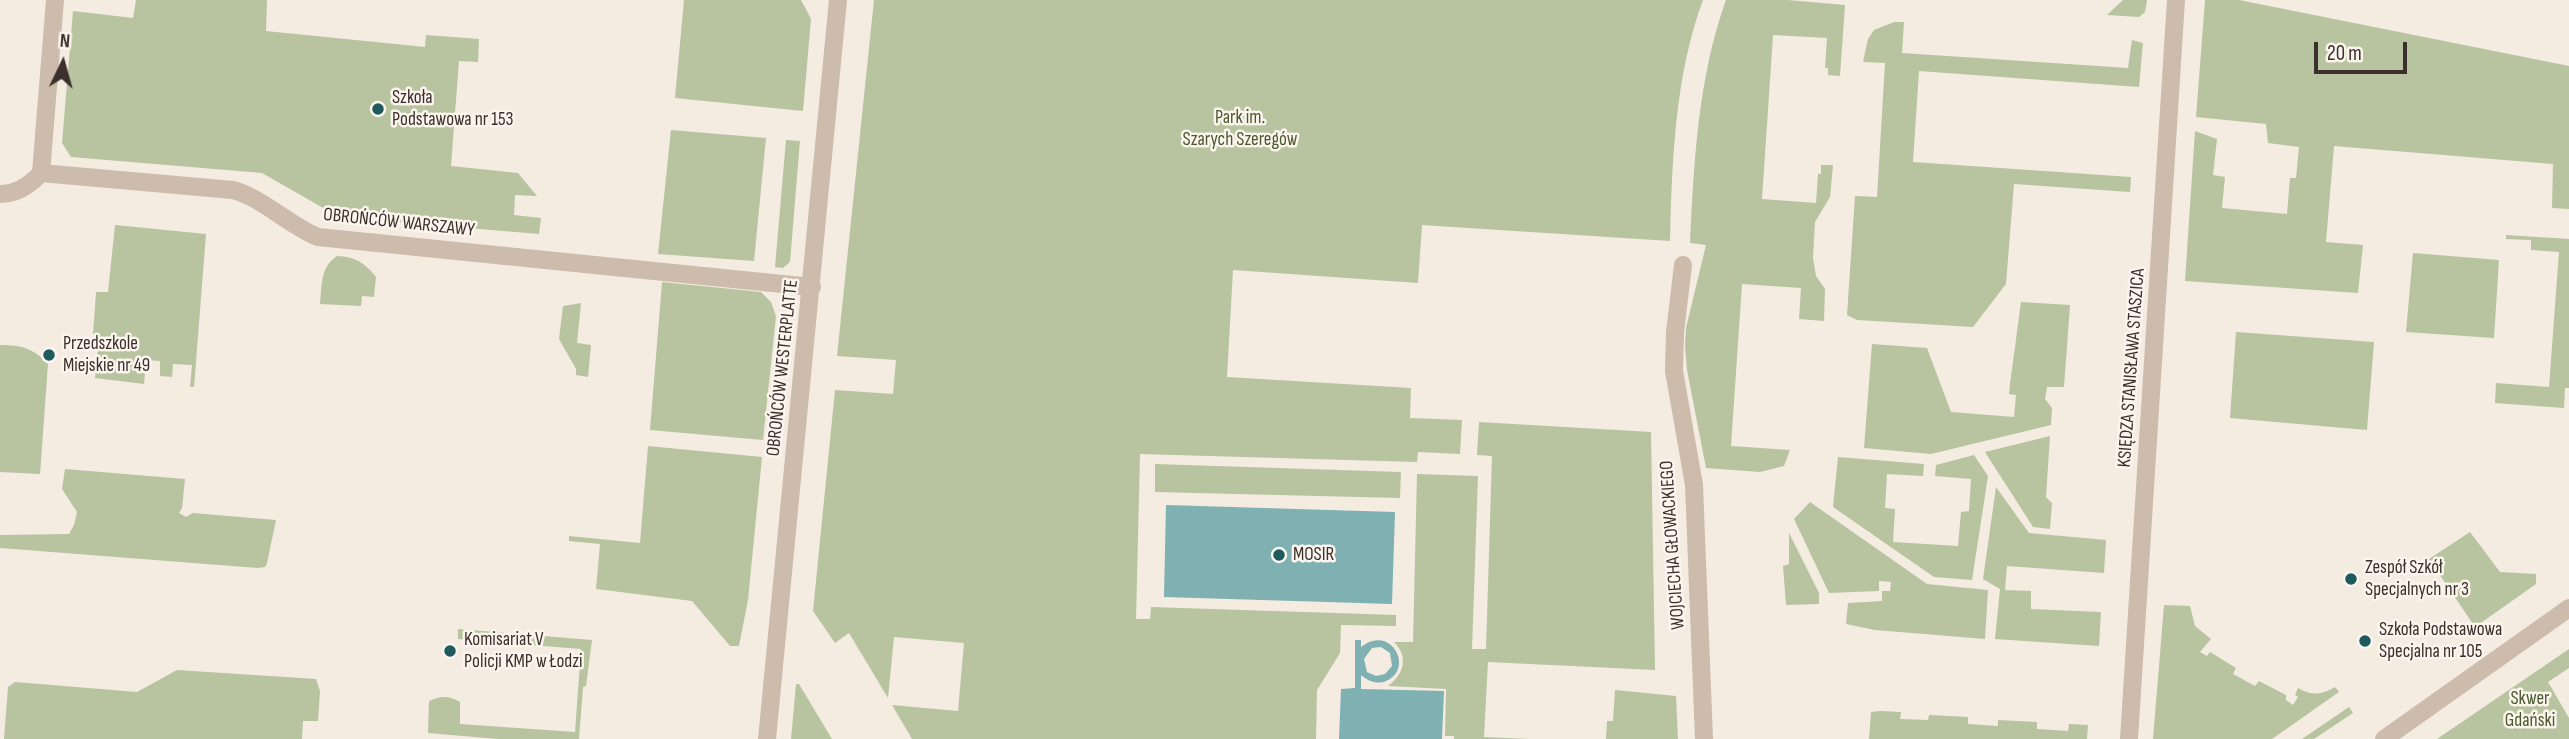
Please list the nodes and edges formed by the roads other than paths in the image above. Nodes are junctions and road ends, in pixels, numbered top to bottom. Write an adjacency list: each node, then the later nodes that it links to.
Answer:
1 (55, 0): 4 (street)
2 (838, 0): 7 (street, OBROŃCÓW WESTERPLATTE)
3 (2176, 0): 11 (street, KSIĘDZA STANISŁAWA STASZICA)
4 (41, 173): 5 (street); 7 (street, OBROŃCÓW WARSZAWY)
5 (0, 194)
6 (1684, 265): 10 (street, WOJCIECHA GŁOWACKIEGO)
7 (811, 287): 9 (street, OBROŃCÓW WESTERPLATTE)
8 (2569, 608): 12 (street)
9 (767, 739)
10 (1704, 739)
11 (2129, 739)
12 (2384, 739)

